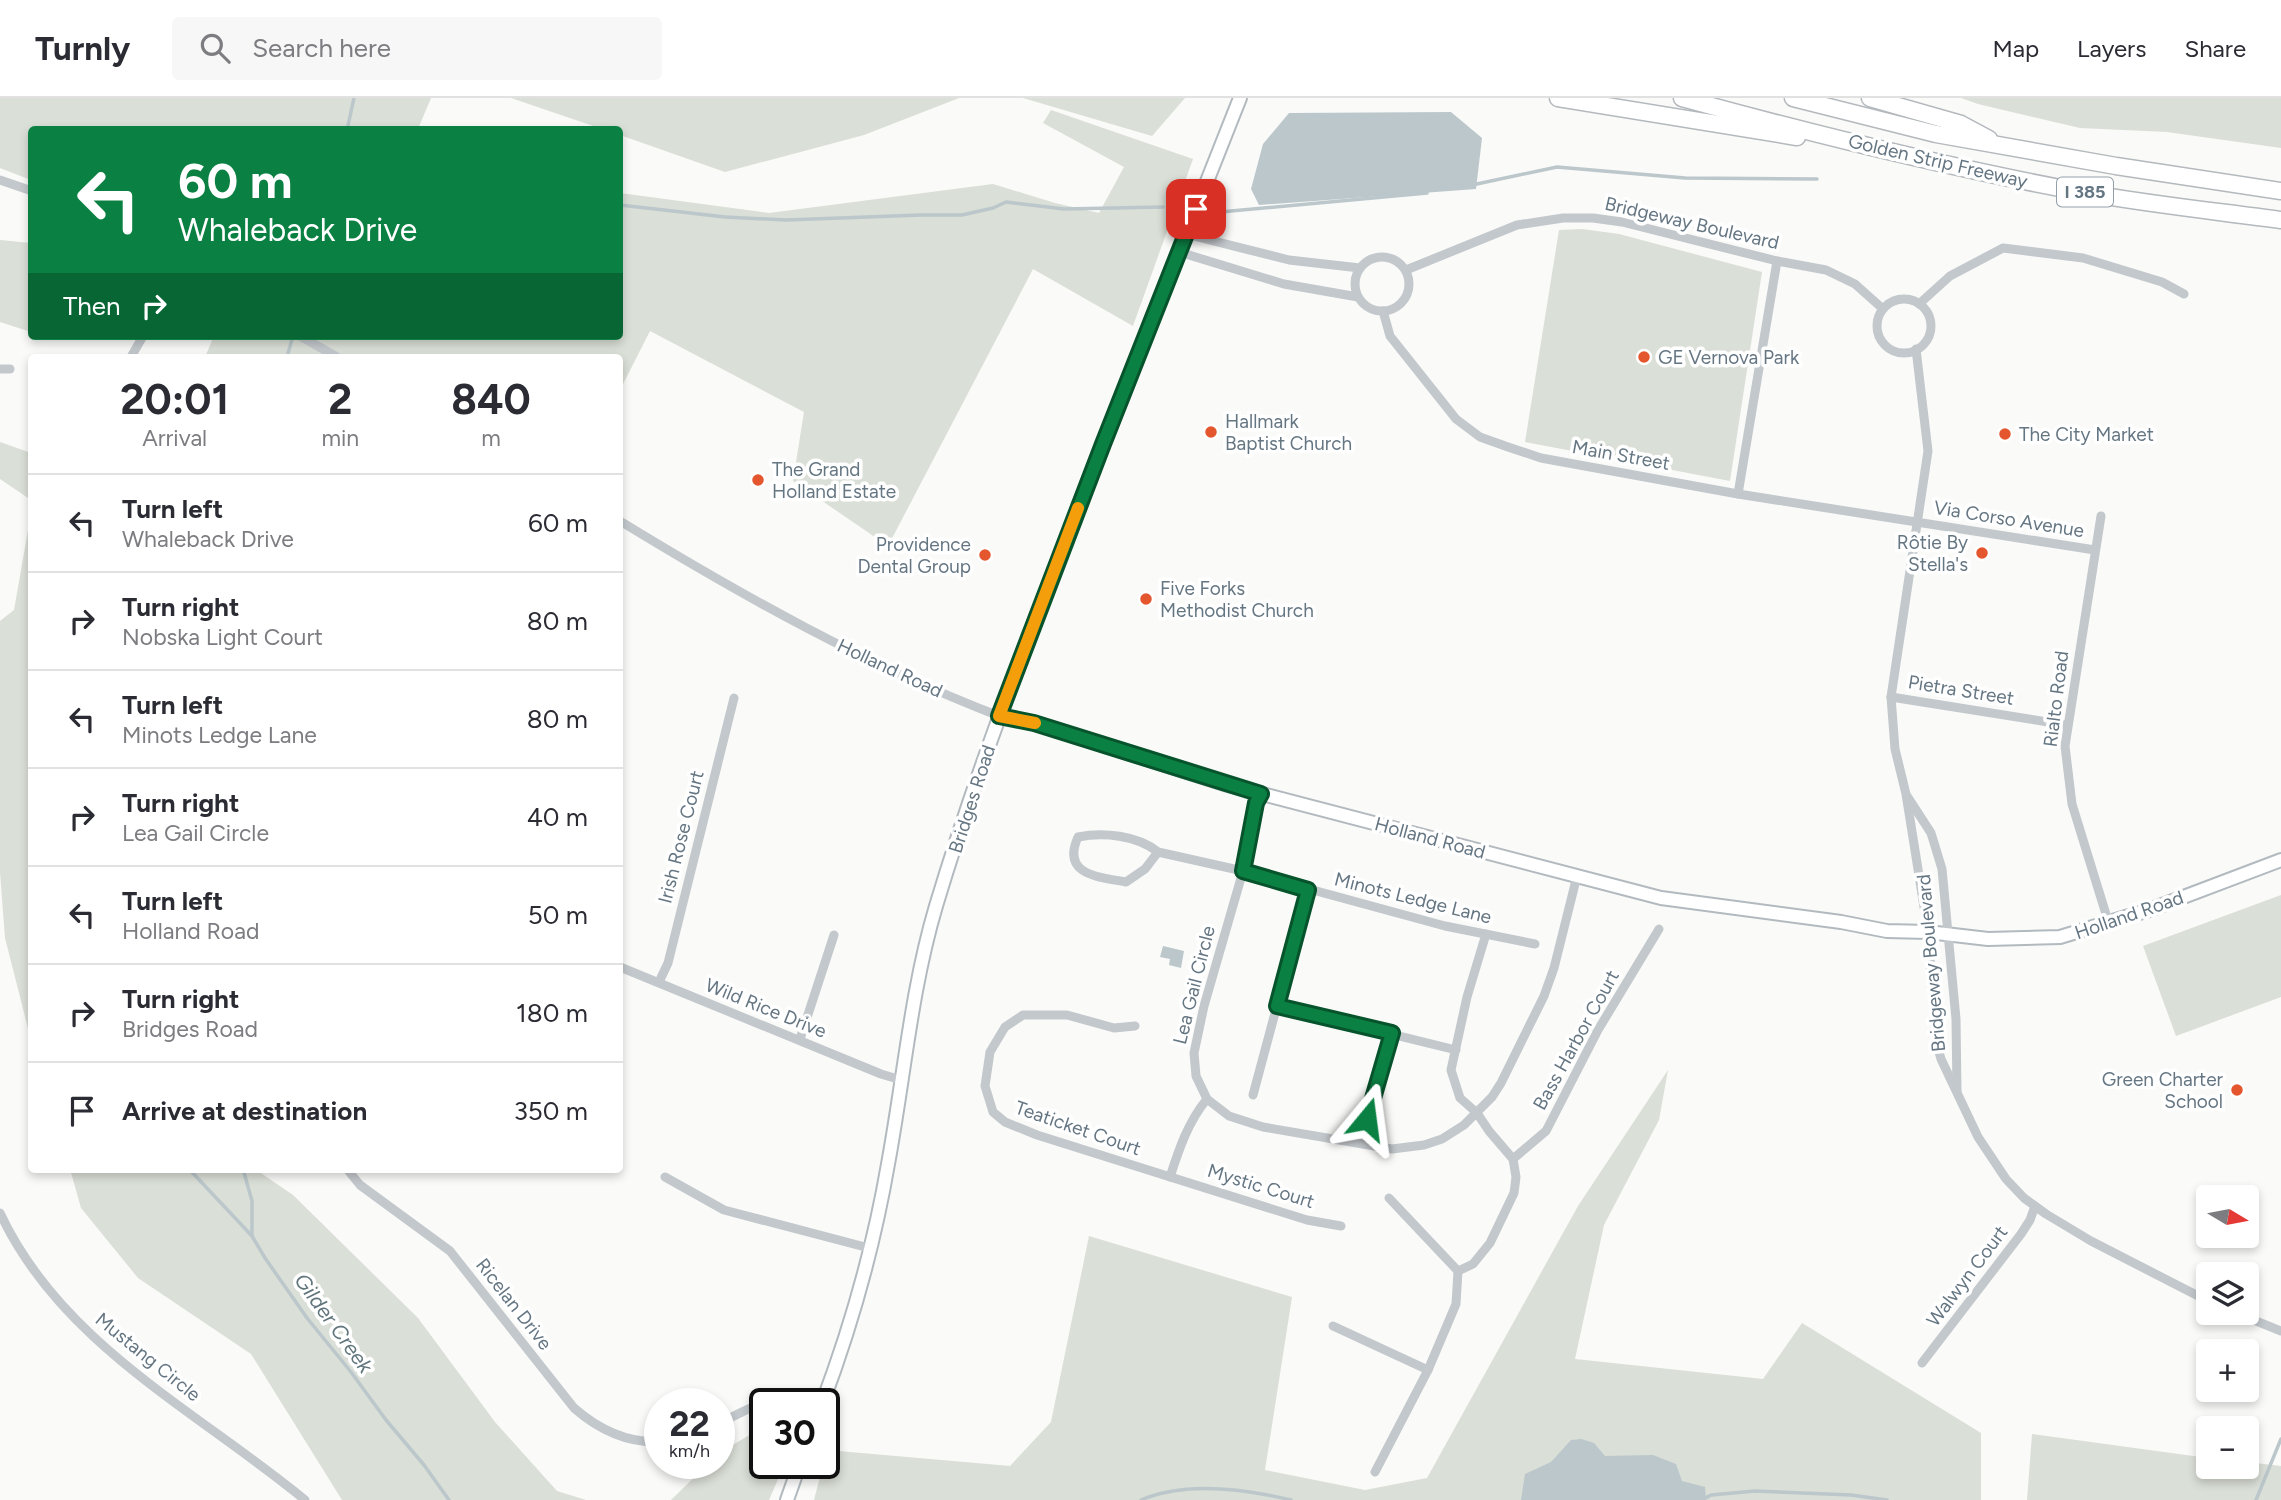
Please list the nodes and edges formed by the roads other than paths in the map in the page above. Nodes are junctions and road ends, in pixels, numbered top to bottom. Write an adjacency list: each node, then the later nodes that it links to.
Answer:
1 (1240, 98): 12 (main road, Bridges Road)
2 (1558, 98): 7 (highway)
3 (1682, 98): 7 (highway, Golden Strip Freeway / I 385)
4 (1793, 98): 6 (highway, Golden Strip Freeway / I 385)
5 (1870, 98): 6 (highway)
6 (2000, 145): 10 (highway, Golden Strip Freeway / I 385)
7 (1891, 152): 11 (highway, Golden Strip Freeway / I 385)
8 (0, 180): 9 (street)
9 (28, 190)
10 (2281, 191)
11 (2281, 220)
12 (1186, 234): 13 (main road, Bridges Road); 15 (street)
13 (1179, 252): 18 (street); 32 (main road, Bridges Road)
14 (1777, 261): 16 (street, Bridgeway Boulevard); 20 (street, Bridgeway Boulevard); 25 (street)
15 (1360, 268): 16 (street); 18 (street)
16 (1406, 270): 21 (street)
17 (2184, 295): 19 (street)
18 (1358, 297): 21 (street)
19 (1919, 304): 20 (street); 23 (street)
20 (1883, 309): 23 (street)
21 (1383, 312): 25 (street, Main Street)
22 (307, 340): 24 (street)
23 (1916, 349): 28 (street, Bridgeway Boulevard)
24 (332, 354)
25 (1738, 494): 28 (street, Main Street)
26 (2101, 516): 29 (street, Rialto Road)
27 (623, 523): 32 (street, Holland Road)
28 (1918, 523): 29 (street, Via Corso Avenue); 30 (street, Bridgeway Boulevard)
29 (2095, 550): 33 (street, Rialto Road)
30 (1891, 697): 33 (street, Pietra Street); 35 (street, Bridgeway Boulevard)
31 (734, 698): 49 (street, Irish Rose Court)
32 (999, 716): 34 (main road, Holland Road); 55 (main road, Bridges Road)
33 (2067, 725): 41 (street, Rialto Road)
34 (1261, 794): 38 (street, Lea Gail Circle); 39 (main road, Holland Road)
35 (1906, 794): 43 (street, Bridgeway Boulevard); 46 (street, Bridgeway Boulevard)
36 (1158, 852): 36 (street, Minots Ledge Lane); 38 (street, Minots Ledge Lane)
37 (2281, 860): 41 (main road, Holland Road)
38 (1243, 871): 40 (street, Minots Ledge Lane); 58 (street, Lea Gail Circle)
39 (1577, 876): 43 (main road, Holland Road); 59 (street)
40 (1308, 890): 45 (street, Minots Ledge Lane); 50 (street)
41 (2109, 924): 46 (main road, Holland Road)
42 (1659, 929): 61 (street, Bass Harbor Court)
43 (1928, 932): 46 (main road, Holland Road); 57 (street, Bridgeway Boulevard)
44 (834, 934): 53 (street)
45 (1486, 934): 47 (street, Minots Ledge Lane); 54 (street)
46 (1948, 935): 57 (street, Bridgeway Boulevard)
47 (1535, 944)
48 (623, 968): 49 (street, Wild Rice Drive)
49 (659, 982): 53 (street, Wild Rice Drive)
50 (1277, 1006): 52 (street); 56 (street)
51 (1135, 1026): 64 (street, Teaticket Court)
52 (1392, 1033): 54 (street); 60 (street)
53 (800, 1039): 55 (street, Wild Rice Drive)
54 (1456, 1050): 59 (street)
55 (901, 1080): 69 (main road, Bridges Road)
56 (1253, 1095)
57 (1957, 1097): 66 (street, Bridgeway Boulevard)
58 (1207, 1100): 59 (street); 64 (street)
59 (1477, 1113): 61 (street)
60 (1367, 1119)
61 (1513, 1158): 70 (street)
62 (350, 1173): 78 (street, Ricelan Drive)
63 (665, 1177): 69 (street)
64 (1170, 1177): 68 (street, Mystic Court)
65 (1389, 1198): 70 (street)
66 (2035, 1206): 71 (street, Bridgeway Boulevard); 75 (street, Walwyn Court)
67 (0, 1213): 81 (street, Mustang Circle)
68 (1341, 1226)
69 (869, 1248): 77 (main road, Bridges Road)
70 (1458, 1271): 76 (street)
71 (2196, 1295)
72 (2259, 1322): 74 (street)
73 (1333, 1326): 76 (street)
74 (2281, 1331)
75 (1922, 1363)
76 (1427, 1370): 79 (street)
77 (827, 1388)
78 (644, 1441)
79 (1375, 1472)
80 (794, 1479): 82 (main road)
81 (304, 1500)
82 (787, 1500)

